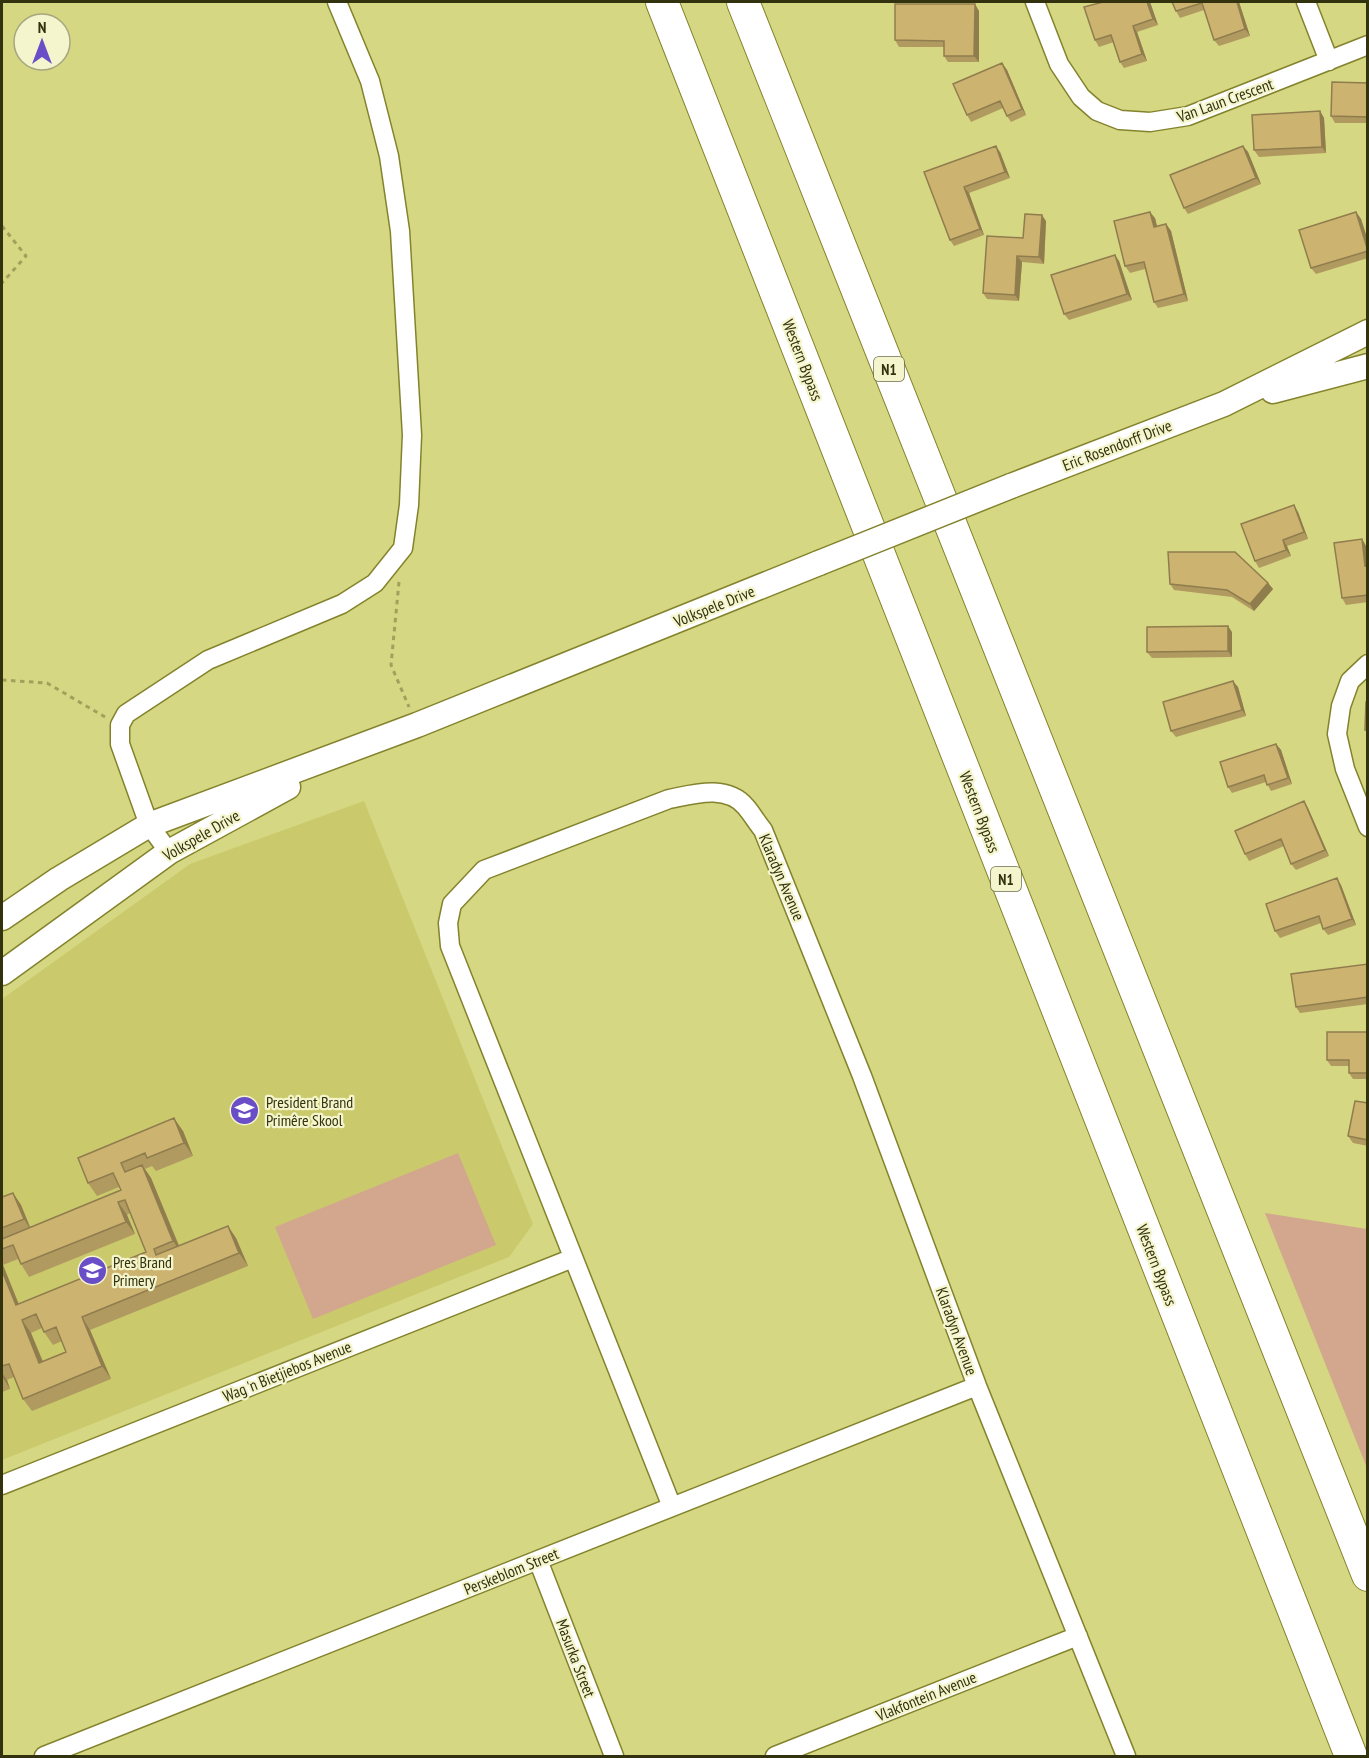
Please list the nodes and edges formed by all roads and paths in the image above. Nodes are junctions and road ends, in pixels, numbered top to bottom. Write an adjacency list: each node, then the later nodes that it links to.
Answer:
1 (337, 2): 14 (street)
2 (662, 2): 35 (highway, Western Bypass / N1)
3 (743, 2): 29 (highway, N1)
4 (1035, 2): 7 (street, Van Laun Crescent)
5 (1306, 2): 7 (street)
6 (1368, 45): 7 (street, Van Laun Crescent)
7 (1329, 61)
8 (2, 226): 9 (path)
9 (2, 283)
10 (1368, 332): 12 (street, Eric Rosendorff Drive)
11 (1368, 366): 12 (street, Eric Rosendorff Drive)
12 (1224, 404): 13 (street, Eric Rosendorff Drive)
13 (1011, 486): 18 (street, Volkspele Drive, bridge)
14 (403, 548): 17 (street); 18 (path)
15 (1368, 664): 20 (street)
16 (2, 680): 17 (path)
17 (120, 725): 19 (street)
18 (417, 725): 19 (street, Volkspele Drive); 21 (street, Volkspele Drive)
19 (150, 825): 21 (street); 22 (street, Volkspele Drive)
20 (1368, 827)
21 (169, 852): 23 (street, Volkspele Drive)
22 (2, 918)
23 (2, 973)
24 (573, 1258): 25 (street, Klaradyn Avenue); 26 (street, Wag 'n Bietjiebos Avenue); 27 (street, Klaradyn Avenue)
25 (977, 1386): 27 (street, Perskeblom Street); 30 (street, Klaradyn Avenue)
26 (2, 1485)
27 (672, 1507): 28 (street, Perskeblom Street)
28 (538, 1560): 31 (street, Perskeblom Street); 32 (street, Masurka Street)
29 (1368, 1575)
30 (1078, 1636): 33 (street, Vlakfontein Avenue); 34 (street, Klaradyn Avenue)
31 (44, 1756)
32 (614, 1756)
33 (775, 1756)
34 (1126, 1756)
35 (1351, 1756)

